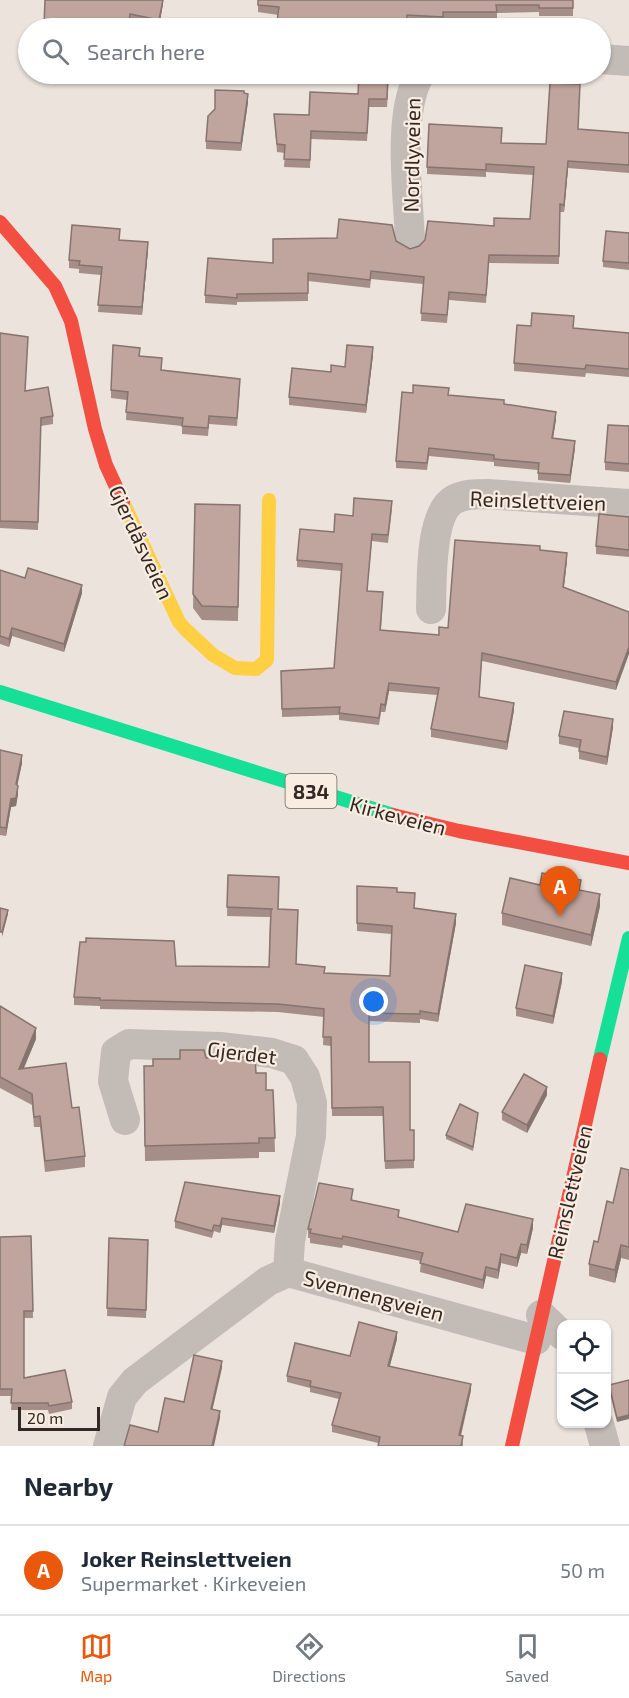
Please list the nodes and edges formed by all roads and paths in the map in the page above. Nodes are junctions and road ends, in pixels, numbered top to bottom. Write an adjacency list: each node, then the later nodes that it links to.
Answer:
1 (611, 60): 2 (street)
2 (629, 61)
3 (414, 84): 5 (street, Nordlyveien)
4 (0, 222): 6 (street, Gjerdåsveien)
5 (410, 239)
6 (269, 500)
7 (629, 504): 8 (street, Reinslettveien)
8 (431, 609)
9 (0, 692): 10 (street, Kirkeveien / 834)
10 (629, 863)
11 (629, 938): 14 (street, Reinslettveien)
12 (125, 1120): 13 (street, Gjerdet)
13 (288, 1272): 14 (street, Svennengveien); 16 (street, Svennengveien)
14 (546, 1330): 17 (street, Reinslettveien)
15 (600, 1428): 18 (street)
16 (108, 1446)
17 (512, 1446)
18 (605, 1446)

